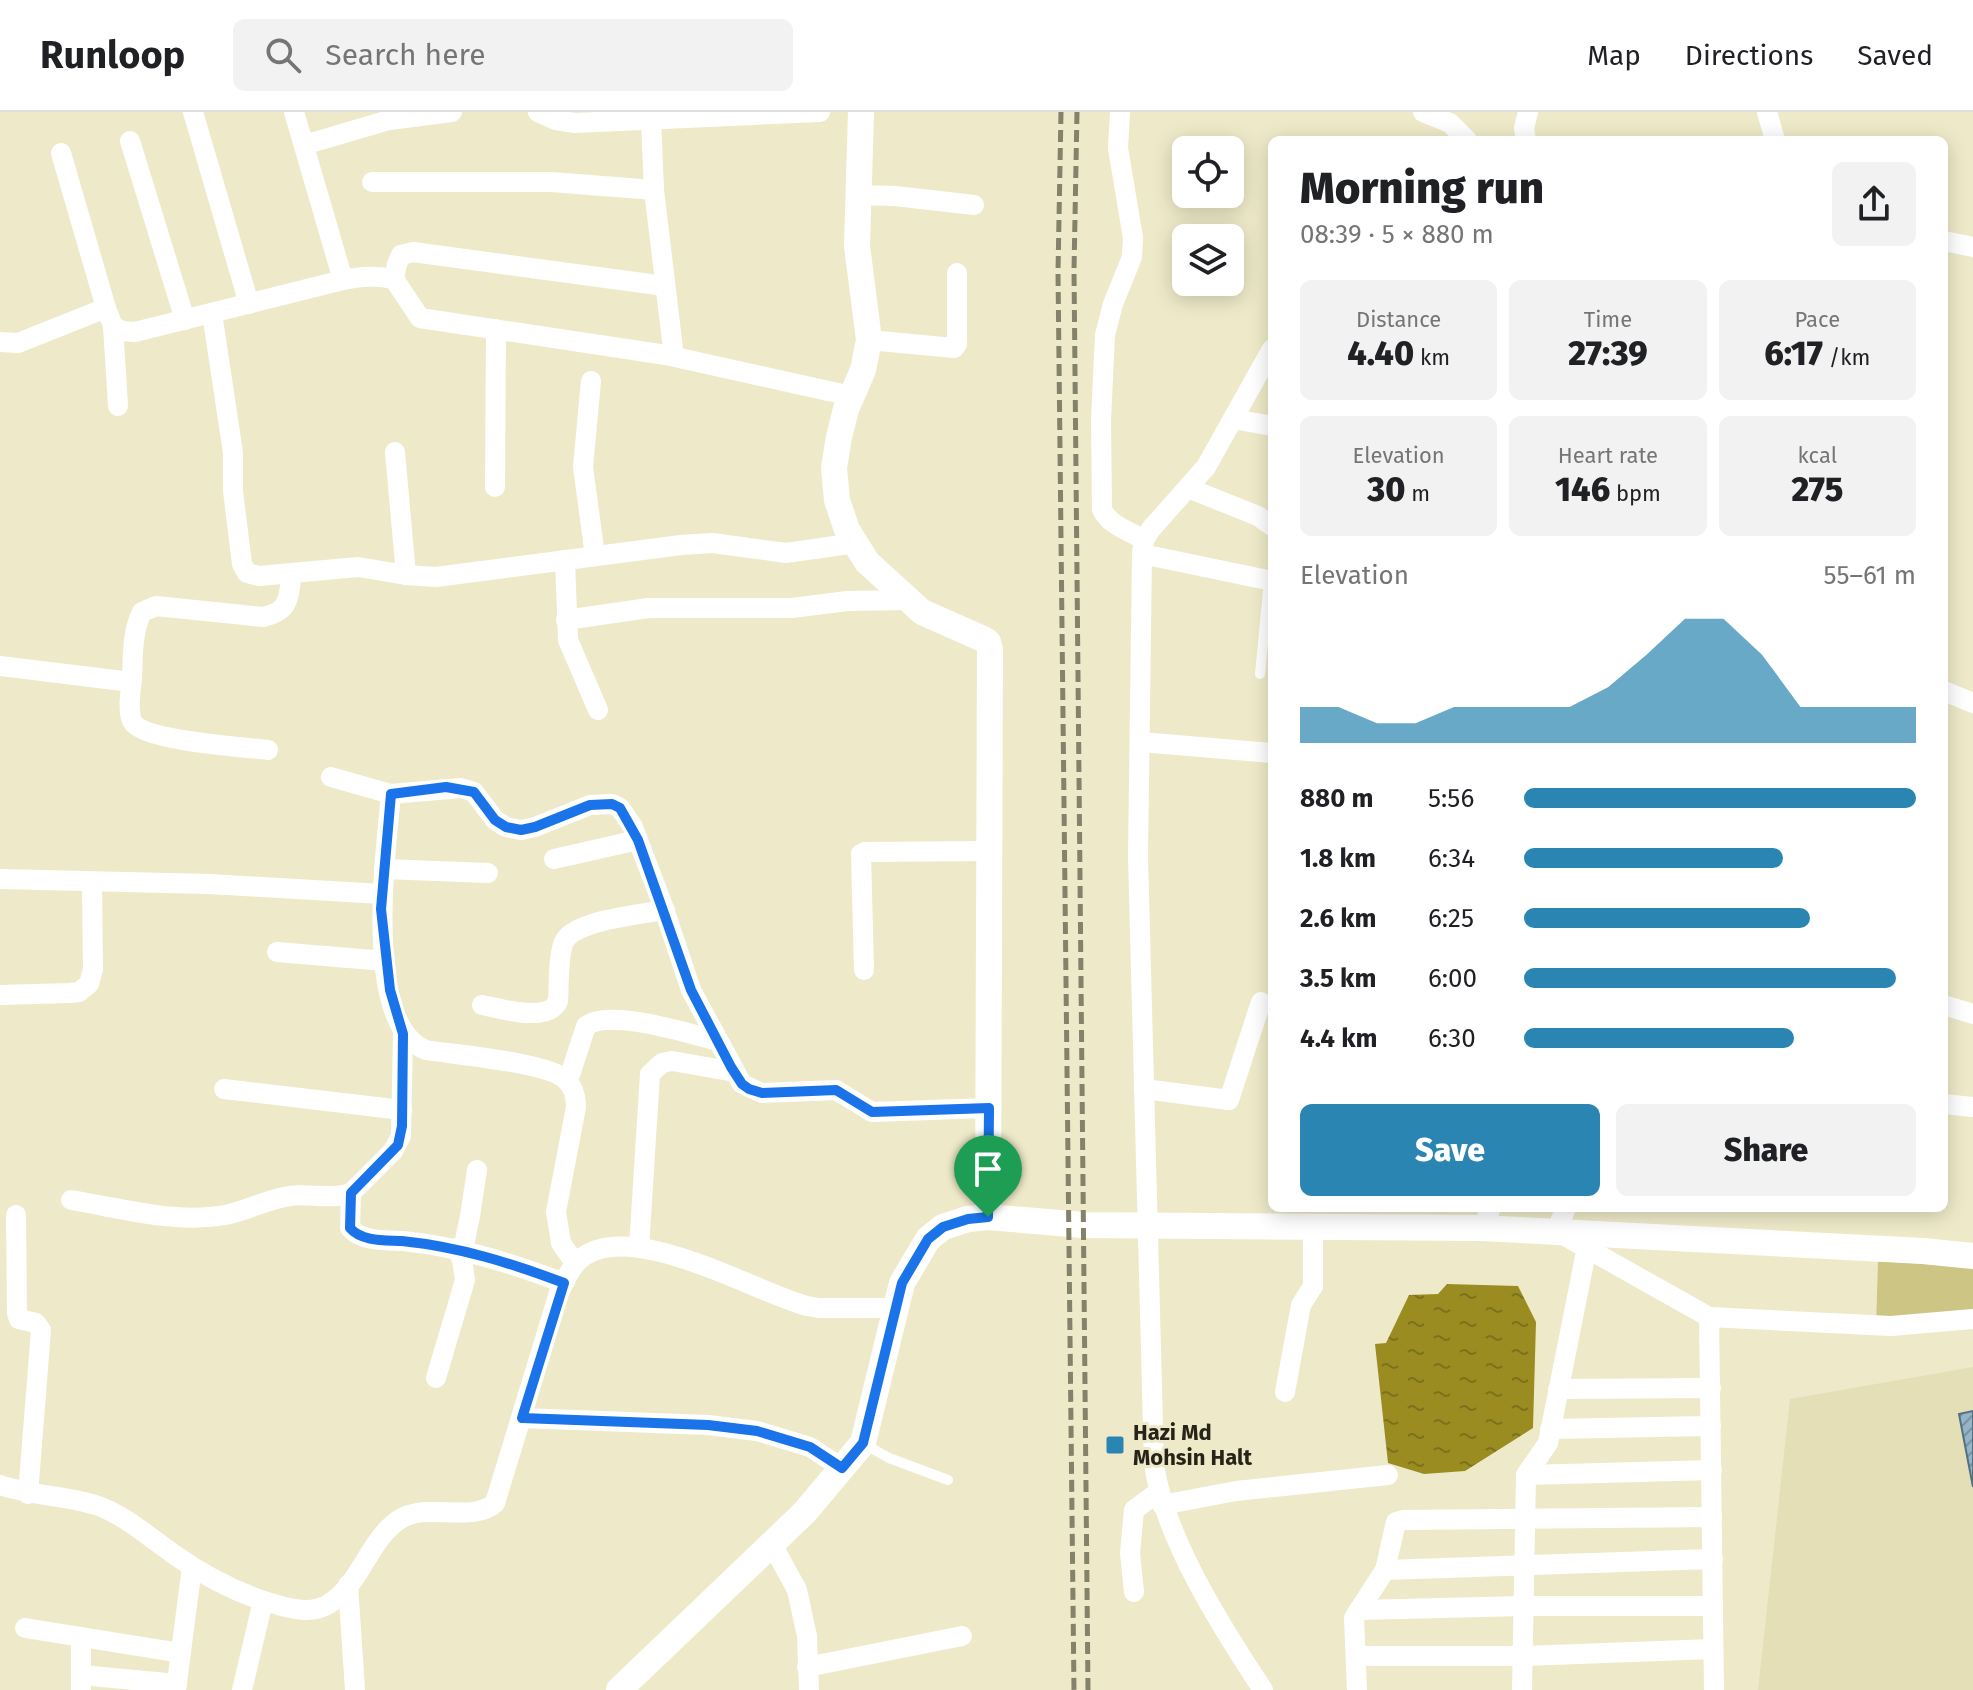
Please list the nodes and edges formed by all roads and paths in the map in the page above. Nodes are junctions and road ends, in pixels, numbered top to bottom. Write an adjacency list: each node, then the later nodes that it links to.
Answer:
1 (193, 112): 28 (street)
2 (294, 112): 16 (street)
3 (452, 112): 16 (street)
4 (538, 112): 11 (street)
5 (820, 112): 11 (street)
6 (861, 112): 20 (street)
7 (1120, 112): 47 (street)
8 (1423, 112): 12 (street)
9 (1528, 112): 13 (street)
10 (1767, 112): 14 (street)
11 (651, 120): 19 (street)
12 (1463, 136)
13 (1525, 136)
14 (1774, 136)
15 (130, 141): 31 (street)
16 (304, 145): 26 (street)
17 (61, 153): 30 (street)
18 (372, 182): 19 (street)
19 (654, 190): 27 (street)
20 (857, 195): 21 (street); 33 (street)
21 (974, 205)
22 (1948, 242): 23 (street)
23 (1973, 247)
24 (957, 273): 33 (street)
25 (394, 279): 26 (street); 27 (street); 32 (street)
26 (343, 280): 28 (street)
27 (665, 286): 36 (street)
28 (249, 304): 29 (street)
29 (212, 313): 31 (street); 50 (street)
30 (110, 317): 31 (street); 34 (street); 39 (street)
31 (185, 320)
32 (496, 329): 36 (street); 43 (street)
33 (869, 340): 38 (street)
34 (0, 342)
35 (1268, 356): 40 (street)
36 (674, 357): 38 (street)
37 (591, 381): 48 (street)
38 (851, 396): 46 (street)
39 (118, 406)
40 (1233, 419): 41 (street); 44 (street)
41 (1268, 425)
42 (395, 452): 51 (street)
43 (495, 487)
44 (1188, 488): 45 (street); 47 (street)
45 (1268, 523)
46 (856, 543): 48 (street); 53 (street)
47 (1143, 547): 52 (street); 62 (street)
48 (595, 556): 49 (street)
49 (565, 560): 51 (street); 55 (street)
50 (292, 573): 51 (street); 58 (street)
51 (406, 575)
52 (1268, 580)
53 (909, 600): 55 (street); 68 (street)
54 (1268, 600): 57 (lane)
55 (566, 620): 61 (street)
56 (0, 666): 58 (street)
57 (1260, 674)
58 (131, 682): 63 (street)
59 (1948, 693): 60 (street)
60 (1973, 703)
61 (598, 710)
62 (1141, 742): 64 (street); 89 (street)
63 (268, 750)
64 (1268, 753)
65 (331, 777): 66 (street)
66 (391, 794): 67 (street); 70 (street)
67 (638, 840): 69 (street); 75 (street)
68 (989, 851): 78 (street); 92 (street)
69 (554, 859)
70 (384, 869): 71 (street); 74 (street)
71 (488, 873)
72 (0, 879): 73 (street)
73 (92, 882): 74 (street); 79 (street)
74 (382, 894): 77 (street)
75 (665, 910): 81 (street); 85 (street)
76 (277, 952): 77 (street)
77 (385, 961): 84 (street)
78 (864, 970)
79 (0, 995)
80 (1261, 1002): 89 (street)
81 (482, 1005)
82 (1948, 1006): 83 (street)
83 (1973, 1014)
84 (403, 1034): 87 (street); 93 (street)
85 (718, 1041): 86 (street); 87 (street)
86 (735, 1072): 92 (street); 104 (street)
87 (568, 1081): 107 (street)
88 (224, 1089): 93 (street)
89 (1144, 1089): 101 (street)
90 (1948, 1104): 91 (street)
91 (1973, 1107)
92 (989, 1108): 98 (street)
93 (402, 1110): 95 (street)
94 (477, 1170): 105 (street)
95 (351, 1193): 96 (street); 105 (street)
96 (71, 1200)
97 (16, 1215): 126 (street)
98 (988, 1217): 101 (street); 109 (street)
99 (1486, 1218): 100 (street); 102 (street)
100 (1561, 1219): 103 (street); 106 (street)
101 (1149, 1226): 102 (street); 127 (street)
102 (1313, 1227): 115 (street)
103 (1587, 1247): 110 (street); 114 (street)
104 (639, 1248): 107 (street); 109 (street)
105 (459, 1249): 108 (street); 112 (street)
106 (1973, 1256)
107 (575, 1263): 108 (street)
108 (564, 1283): 116 (street)
109 (895, 1308): 119 (street)
110 (1709, 1317): 111 (street); 113 (street)
111 (1973, 1319)
112 (436, 1378)
113 (1711, 1388): 114 (street); 117 (street)
114 (1558, 1389): 118 (street)
115 (1285, 1392)
116 (522, 1418): 120 (street); 135 (street)
117 (1711, 1426): 118 (street); 121 (street)
118 (1550, 1429): 123 (street)
119 (863, 1443): 120 (street); 124 (lane)
120 (842, 1468): 130 (street)
121 (1712, 1470): 123 (street); 129 (street)
122 (1388, 1475): 127 (street)
123 (1526, 1475): 128 (street)
124 (948, 1480)
125 (1, 1488): 126 (street)
126 (28, 1494): 133 (street)
127 (1160, 1499): 136 (street); 155 (street)
128 (1524, 1517): 129 (street); 132 (street); 134 (street)
129 (1712, 1517): 131 (street)
130 (772, 1544): 148 (street); 153 (street)
131 (1713, 1559): 132 (street); 139 (street)
132 (1523, 1565): 134 (street); 138 (street)
133 (192, 1567): 137 (street); 145 (street)
134 (1385, 1570): 140 (street)
135 (348, 1585): 137 (street); 152 (street)
136 (1134, 1592)
137 (263, 1601): 151 (street)
138 (1522, 1606): 139 (street); 140 (street); 147 (street)
139 (1713, 1606): 144 (street)
140 (1359, 1610): 146 (street)
141 (25, 1628): 143 (street)
142 (962, 1636): 148 (street)
143 (81, 1637): 145 (street); 149 (street)
144 (1713, 1649): 147 (street); 158 (street)
145 (181, 1653): 150 (street)
146 (1356, 1656): 147 (street); 156 (street)
147 (1522, 1656): 157 (street)
148 (807, 1667): 154 (street)
149 (81, 1683): 150 (street)
150 (176, 1687)
151 (242, 1690)
152 (355, 1690)
153 (619, 1690)
154 (809, 1690)
155 (1263, 1690)
156 (1357, 1690)
157 (1522, 1690)
158 (1714, 1690)

